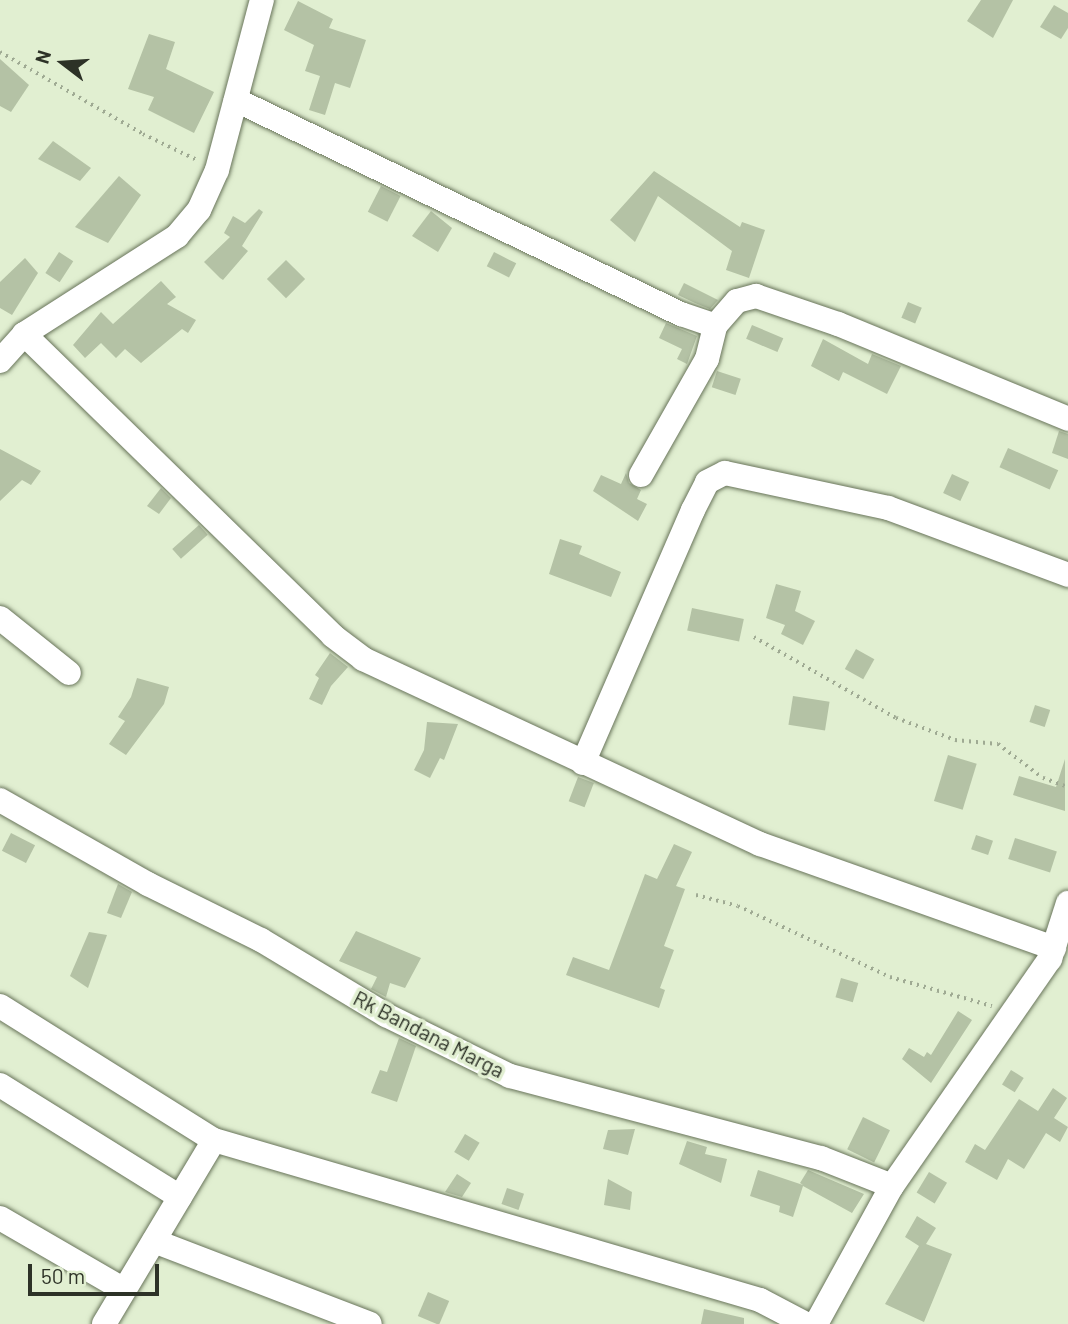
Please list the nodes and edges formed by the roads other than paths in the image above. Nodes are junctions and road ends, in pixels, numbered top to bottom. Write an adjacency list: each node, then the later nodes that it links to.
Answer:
1 (262, 0): 2 (street)
2 (236, 100): 3 (street); 4 (street)
3 (715, 326): 6 (street); 7 (street)
4 (24, 334): 5 (street); 11 (street)
5 (0, 361)
6 (1068, 419)
7 (641, 475)
8 (1068, 575): 11 (street)
9 (0, 618): 10 (street)
10 (69, 673)
11 (583, 763): 14 (street)
12 (0, 800): 18 (street, Rk Bandana Marga)
13 (1068, 903): 14 (street)
14 (1054, 948): 18 (street)
15 (0, 1006): 17 (street)
16 (0, 1085): 19 (street)
17 (214, 1140): 19 (street); 25 (street)
18 (892, 1185): 26 (street)
19 (180, 1197): 21 (street)
20 (0, 1218): 22 (street)
21 (154, 1241): 22 (street); 24 (street)
22 (124, 1290): 23 (street)
23 (104, 1324)
24 (370, 1324)
25 (806, 1324)
26 (816, 1324)

